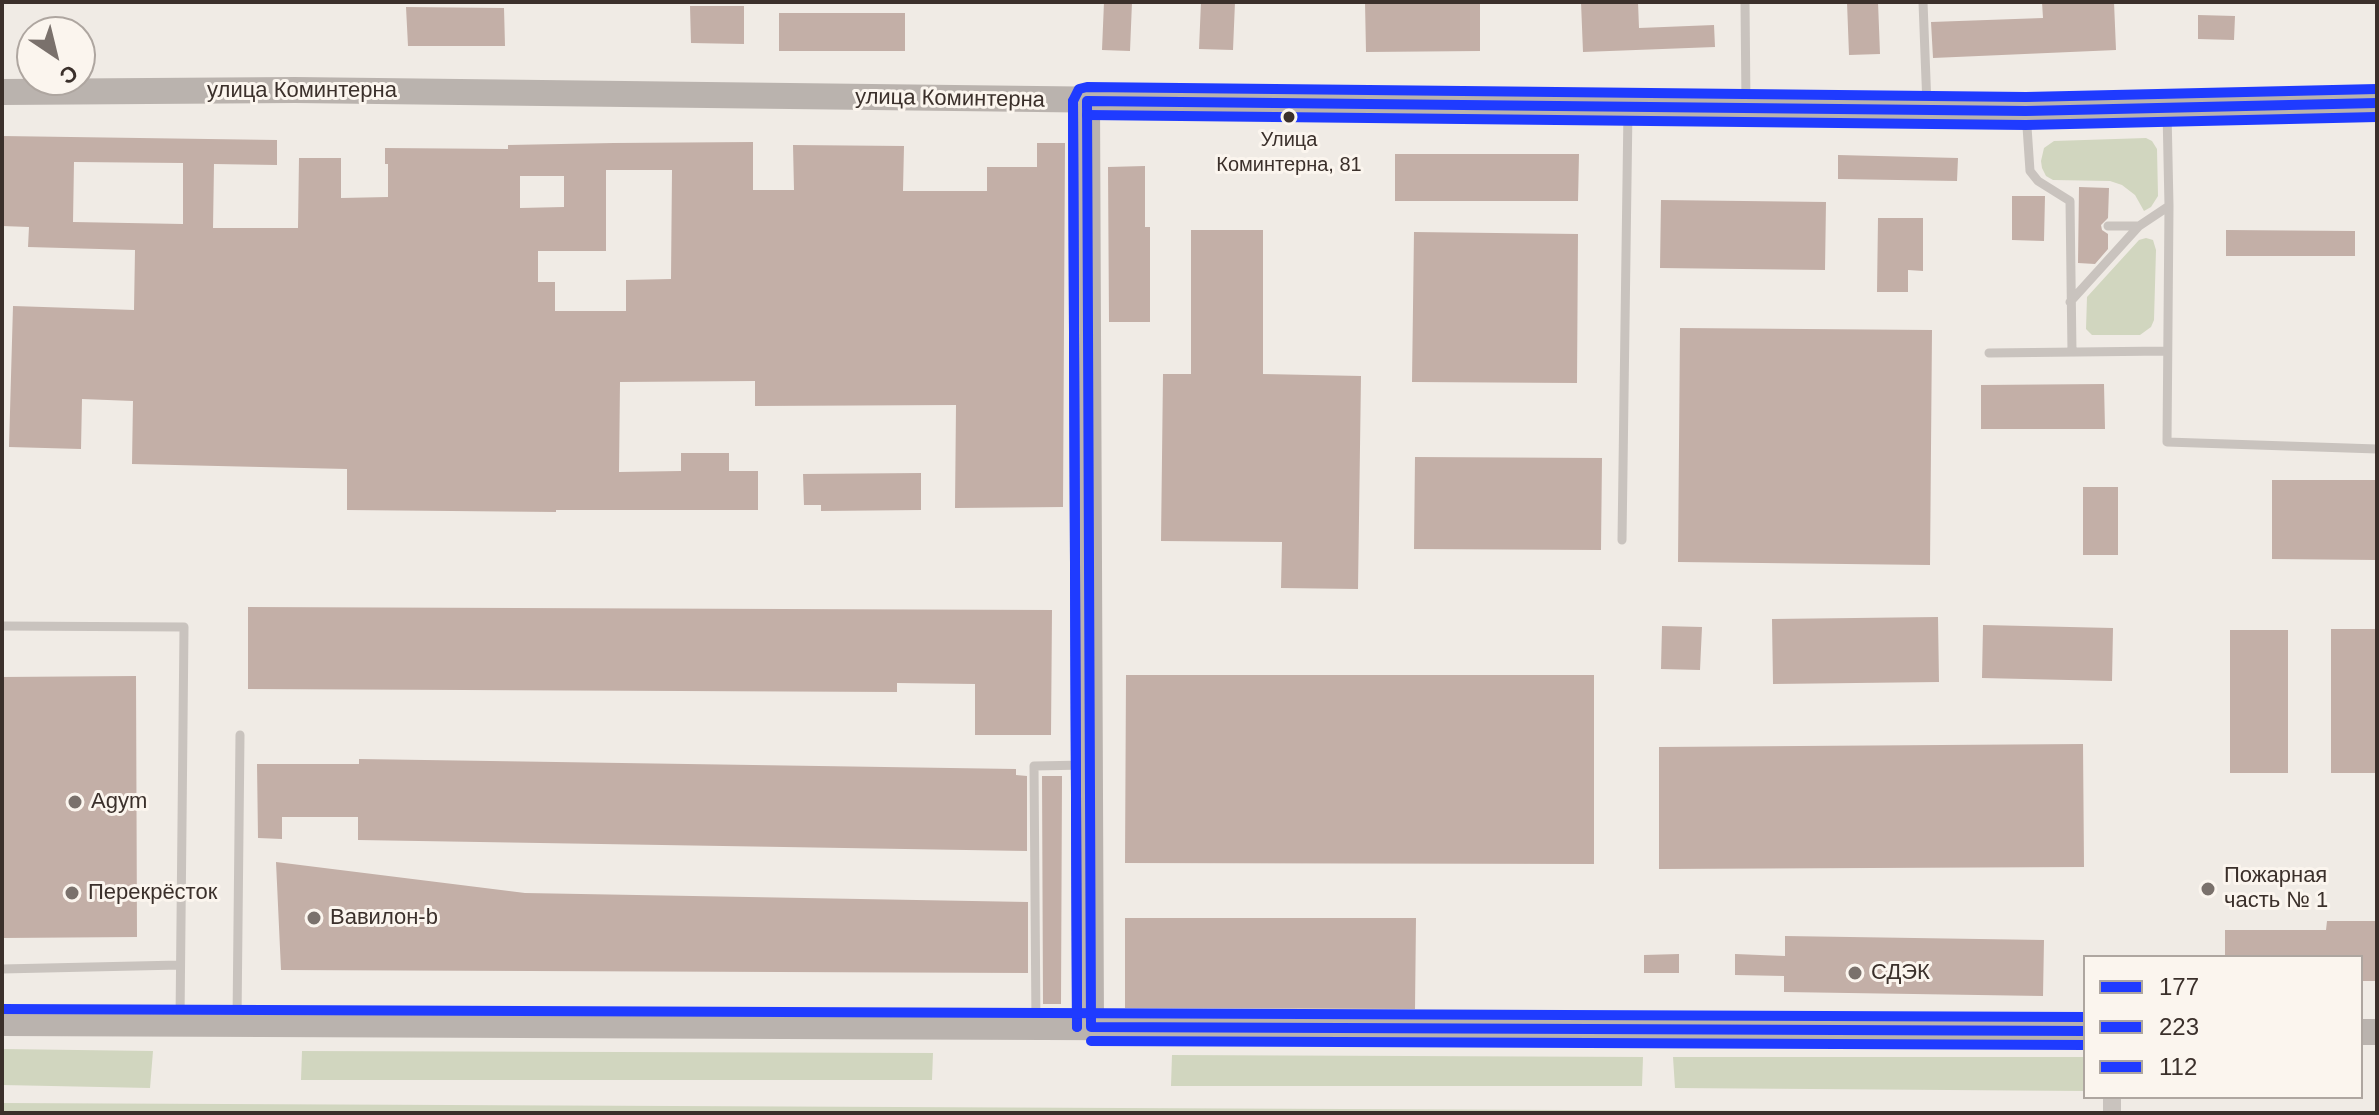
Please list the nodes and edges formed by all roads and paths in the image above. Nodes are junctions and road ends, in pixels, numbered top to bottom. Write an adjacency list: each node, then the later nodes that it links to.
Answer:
1 (1745, 2): 7 (lane)
2 (1923, 2): 9 (lane)
3 (2, 92): 4 (street, улица Коминтерна)
4 (1087, 101): 6 (street, улица Коминтерна); 22 (street)
5 (2377, 103): 8 (street, улица Коминтерна)
6 (1628, 106): 7 (street, улица Коминтерна); 19 (lane)
7 (1746, 107): 9 (street, улица Коминтерна)
8 (2167, 108): 10 (street, улица Коминтерна); 11 (lane)
9 (1927, 110): 10 (street, улица Коминтерна)
10 (2026, 111): 14 (lane)
11 (2169, 206): 13 (lane); 15 (lane)
12 (2108, 226): 13 (lane)
13 (2139, 226): 14 (lane)
14 (2070, 302): 16 (lane)
15 (2167, 351): 16 (lane); 18 (lane)
16 (2072, 352): 17 (lane)
17 (1989, 353)
18 (2377, 449)
19 (1622, 540)
20 (2, 626): 23 (lane)
21 (240, 735): 27 (lane)
22 (1090, 765): 28 (lane); 29 (street)
23 (180, 965): 24 (lane); 26 (lane)
24 (2, 969)
25 (2, 1023): 26 (street)
26 (180, 1024): 27 (street)
27 (237, 1024): 28 (street)
28 (1036, 1027): 29 (street)
29 (1091, 1027): 30 (street)
30 (2083, 1031)

